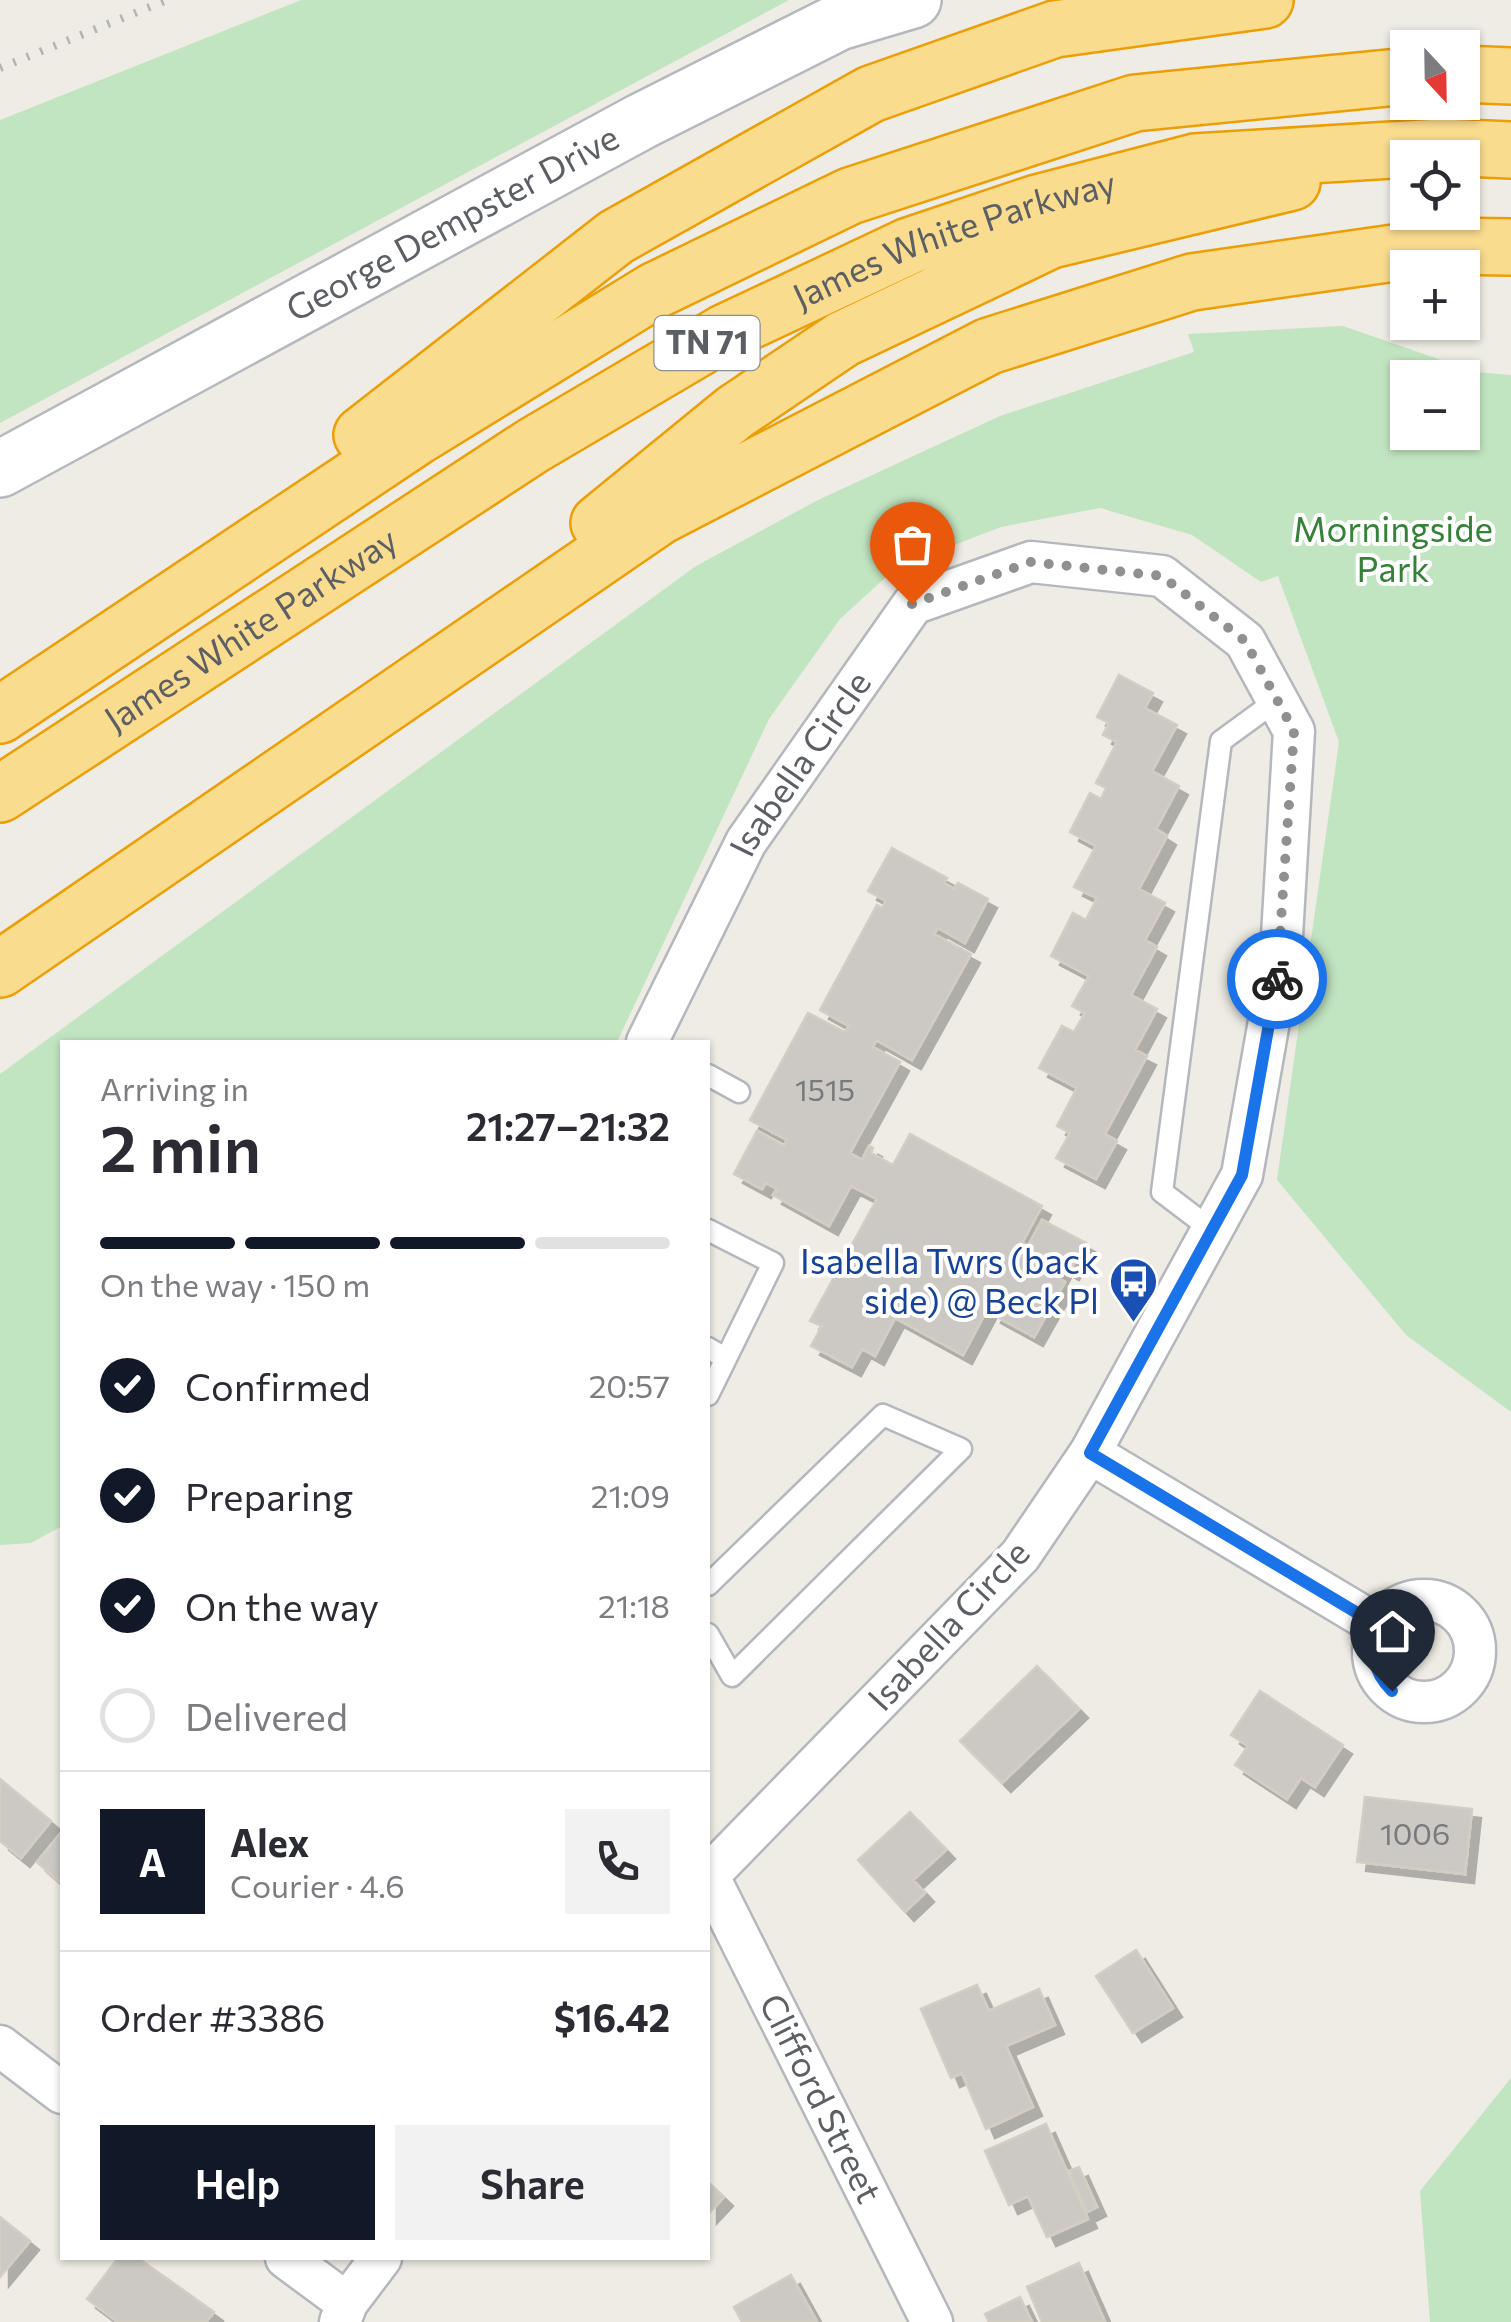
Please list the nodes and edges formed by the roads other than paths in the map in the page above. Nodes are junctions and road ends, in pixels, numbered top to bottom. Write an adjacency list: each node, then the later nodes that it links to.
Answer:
1 (913, 0): 11 (main road, George Dempster Drive)
2 (1265, 0): 14 (highway)
3 (1480, 75): 4 (highway)
4 (1511, 76)
5 (1390, 78): 14 (highway, James White Parkway / TN 71)
6 (1480, 149): 8 (highway, James White Parkway / TN 71)
7 (1390, 150): 15 (highway, James White Parkway / TN 71)
8 (1511, 150)
9 (1390, 159): 12 (highway)
10 (1511, 247): 12 (highway)
11 (0, 469)
12 (399, 694): 16 (highway)
13 (1277, 700): 17 (street, Isabella Circle); 20 (street, Isabella Circle); 20 (lane)
14 (10, 708)
15 (0, 794)
16 (12, 957)
17 (648, 1040)
18 (710, 1076): 19 (lane)
19 (739, 1092)
20 (1212, 1230): 24 (street, Isabella Circle)
21 (710, 1231): 22 (lane)
22 (716, 1353): 23 (lane)
23 (710, 1384)
24 (1090, 1453): 26 (street); 28 (street, Isabella Circle)
25 (710, 1584): 27 (lane)
26 (1379, 1626)
27 (710, 1638)
28 (710, 1873)
29 (710, 1879): 35 (street, Clifford Street)
30 (0, 2046): 31 (street)
31 (60, 2091)
32 (288, 2260): 34 (street)
33 (380, 2260): 34 (street)
34 (344, 2312)
35 (932, 2322)

